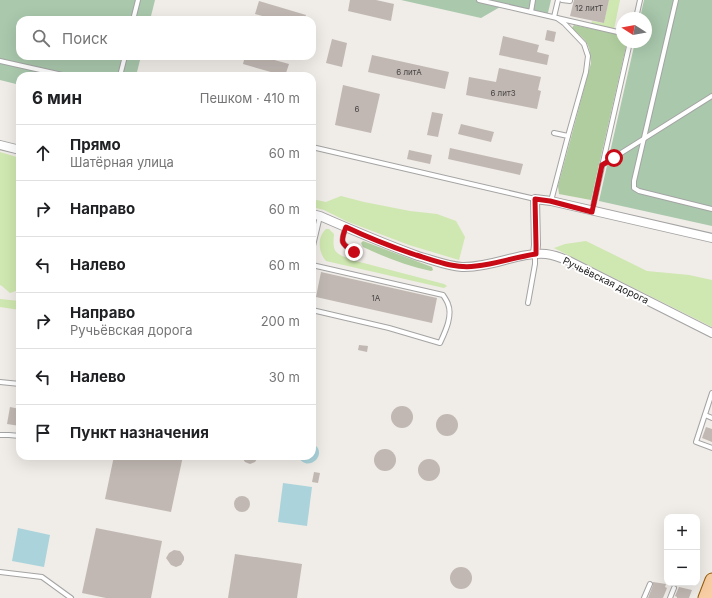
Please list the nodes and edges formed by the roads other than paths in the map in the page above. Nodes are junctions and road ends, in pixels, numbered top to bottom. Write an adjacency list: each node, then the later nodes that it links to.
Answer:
1 (138, 0): 11 (lane)
2 (479, 0): 9 (lane)
3 (534, 0): 9 (lane)
4 (558, 0): 12 (lane)
5 (562, 0): 6 (lane)
6 (570, 0)
7 (640, 0): 10 (lane)
8 (676, 0): 22 (lane)
9 (531, 12): 12 (lane)
10 (637, 12)
11 (134, 16)
12 (555, 18): 13 (lane); 21 (lane)
13 (616, 32)
14 (629, 48): 26 (lane)
15 (124, 60): 18 (lane)
16 (0, 61): 17 (lane)
17 (49, 72)
18 (121, 72)
19 (712, 96): 22 (lane)
20 (554, 133): 21 (lane)
21 (568, 136): 28 (lane)
22 (644, 140): 26 (lane); 30 (lane)
23 (0, 145): 25 (street)
24 (316, 148): 27 (lane)
25 (16, 149)
26 (602, 165): 31 (lane)
27 (535, 199): 28 (street); 36 (street)
28 (550, 201): 31 (street)
29 (712, 203): 30 (lane)
30 (711, 208)
31 (592, 212): 34 (street)
32 (316, 215): 33 (street, Ручьёвская дорога)
33 (346, 227): 35 (lane); 36 (street, Ручьёвская дорога)
34 (712, 238)
35 (354, 252)
36 (536, 254): 38 (lane); 40 (street, Ручьёвская дорога)
37 (316, 266): 39 (lane)
38 (528, 303)
39 (316, 311)
40 (712, 333)
41 (0, 382): 42 (lane)
42 (16, 384)
43 (712, 393): 44 (lane)
44 (705, 415): 45 (lane); 48 (lane)
45 (712, 418)
46 (0, 435): 47 (lane)
47 (16, 436)
48 (712, 448)
49 (0, 572): 53 (lane)
50 (712, 580): 56 (main road)
51 (650, 584): 54 (lane)
52 (674, 588): 55 (lane)
53 (71, 598)
54 (644, 598)
55 (670, 598)
56 (705, 598)

